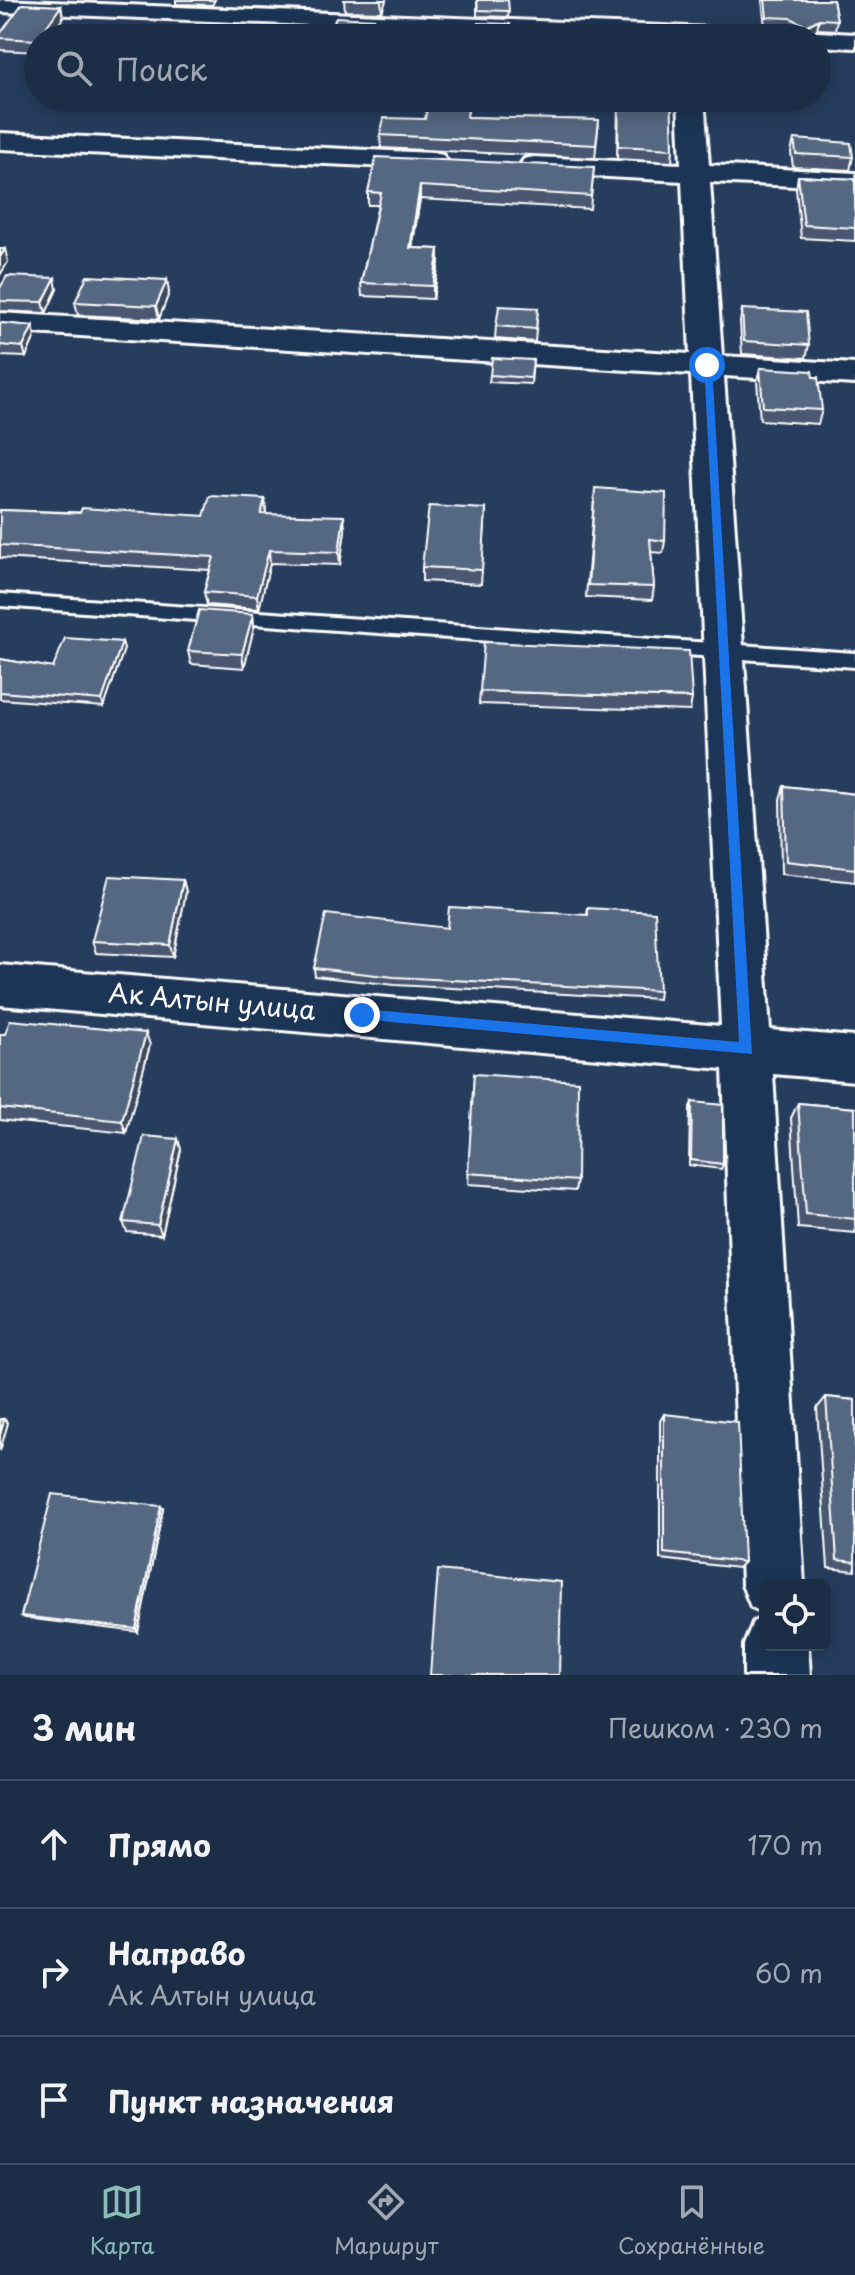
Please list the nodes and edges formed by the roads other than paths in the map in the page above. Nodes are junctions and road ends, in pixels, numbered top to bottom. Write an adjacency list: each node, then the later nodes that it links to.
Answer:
1 (0, 5): 2 (street)
2 (568, 24)
3 (831, 40): 4 (street)
4 (855, 41)
5 (692, 112): 9 (street)
6 (0, 141): 7 (street)
7 (458, 162)
8 (506, 164): 9 (street)
9 (695, 173): 10 (street); 12 (street)
10 (855, 181)
11 (0, 322): 12 (street)
12 (707, 365): 13 (street); 15 (street)
13 (855, 374)
14 (0, 600): 15 (lane)
15 (722, 651): 16 (lane); 18 (street)
16 (855, 660)
17 (0, 985): 18 (street, Ак Алтын улица)
18 (747, 1049): 19 (street, Ак Алтын улица); 20 (street)
19 (855, 1059)
20 (773, 1579)
21 (776, 1651): 22 (street)
22 (777, 1675)

